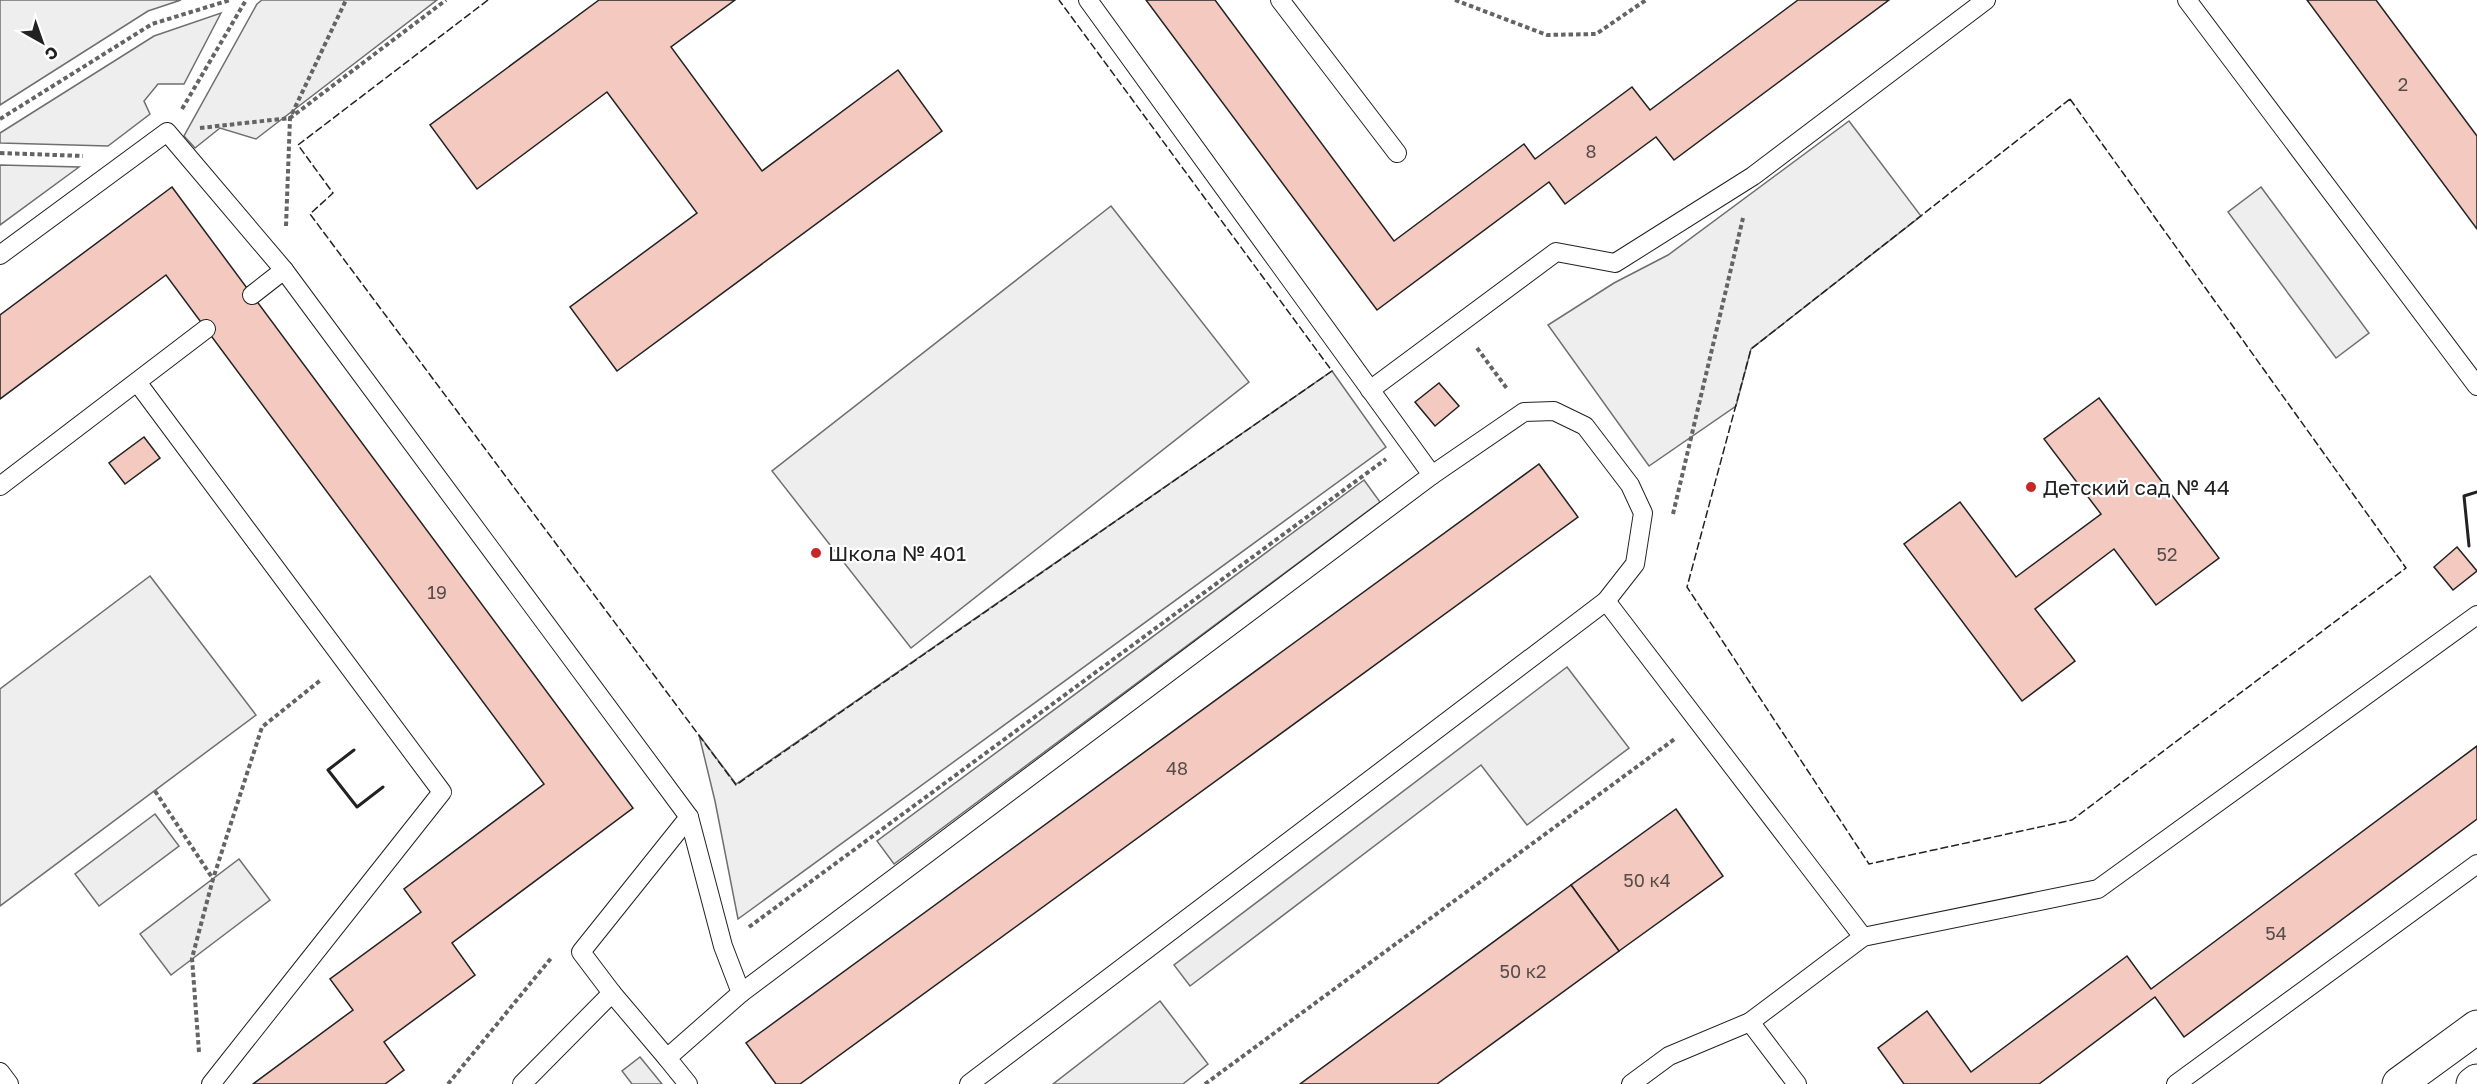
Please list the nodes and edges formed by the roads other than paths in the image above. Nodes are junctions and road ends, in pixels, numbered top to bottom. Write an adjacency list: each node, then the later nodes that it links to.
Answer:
1 (1088, 0): 12 (lane)
2 (1280, 0): 5 (lane)
3 (1986, 0): 12 (lane)
4 (2187, 0): 11 (lane)
5 (1396, 153)
6 (0, 255): 7 (lane)
7 (284, 270): 8 (lane); 17 (lane)
8 (252, 295)
9 (206, 329): 10 (lane)
10 (137, 382): 14 (lane); 27 (lane)
11 (2477, 386)
12 (1370, 390): 13 (lane)
13 (1432, 475): 15 (lane); 21 (lane)
14 (0, 486)
15 (1606, 601): 19 (lane); 31 (lane)
16 (2477, 615): 19 (lane)
17 (689, 817): 20 (lane); 21 (lane)
18 (2477, 864): 34 (lane)
19 (1863, 937): 22 (lane)
20 (612, 993): 24 (lane); 29 (lane)
21 (741, 993): 24 (lane)
22 (1750, 1022): 32 (lane); 33 (lane)
23 (2477, 1028): 35 (main road)
24 (667, 1058): 30 (lane)
25 (0, 1072): 28 (lane)
26 (2477, 1081): 36 (main road)
27 (211, 1083)
28 (9, 1084)
29 (522, 1084)
30 (688, 1084)
31 (969, 1084)
32 (1631, 1084)
33 (1797, 1084)
34 (2176, 1084)
35 (2399, 1084)
36 (2472, 1084)

